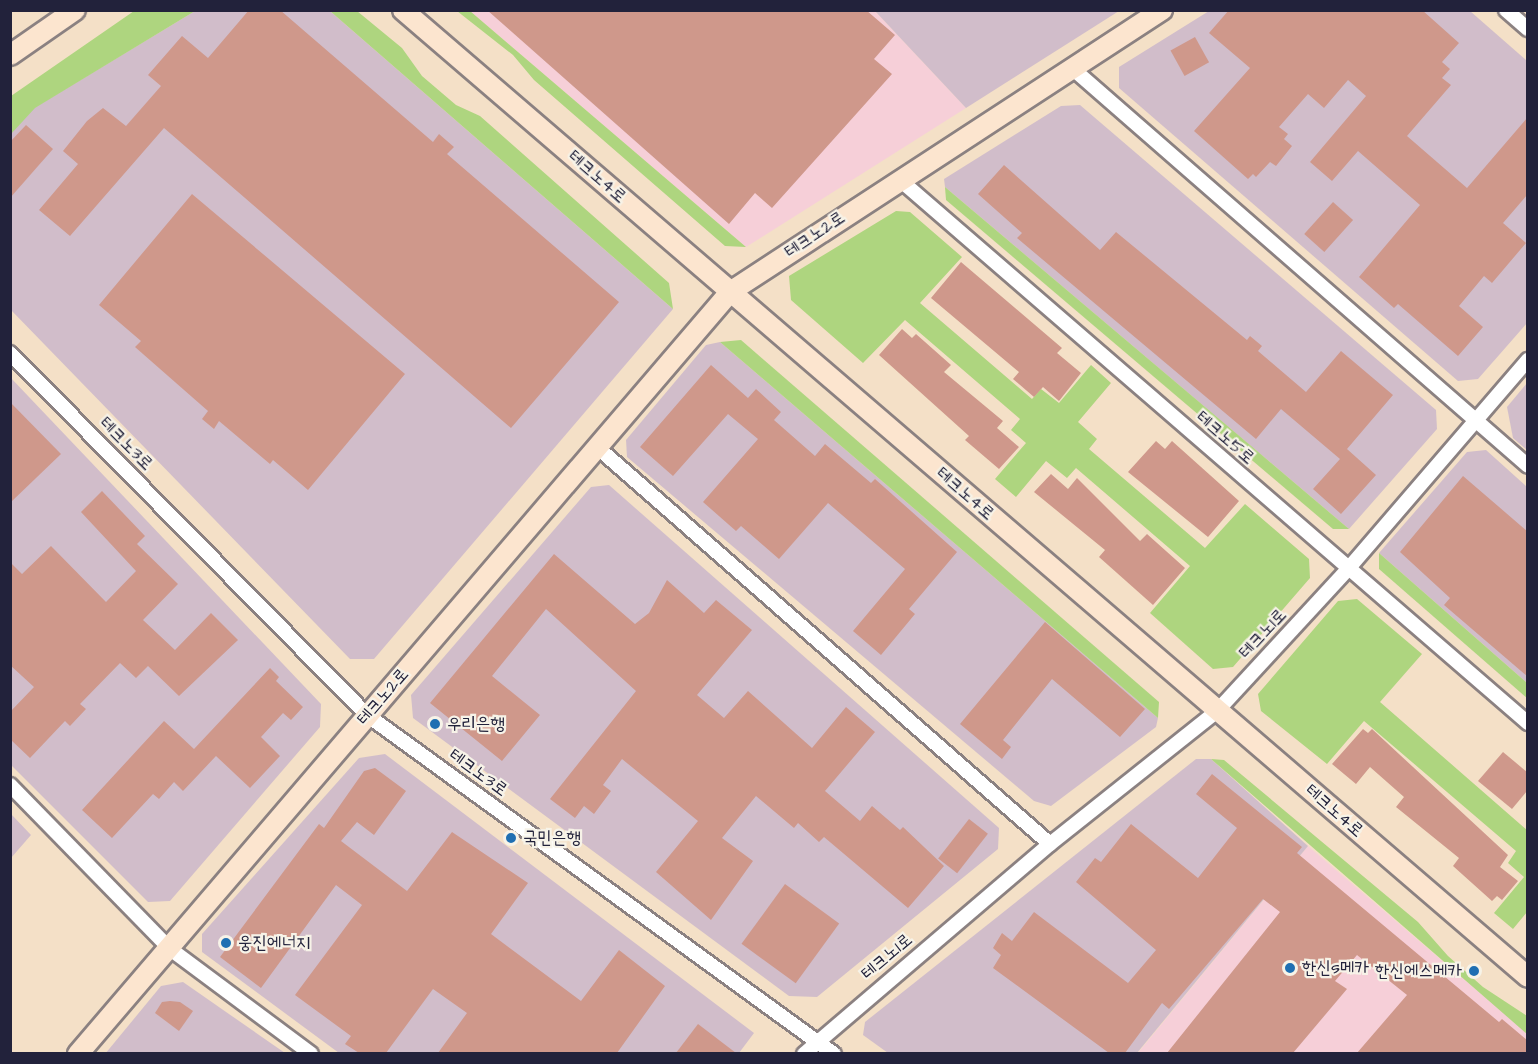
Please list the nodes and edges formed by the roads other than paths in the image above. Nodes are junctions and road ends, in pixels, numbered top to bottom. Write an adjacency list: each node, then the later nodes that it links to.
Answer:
1 (75, 10): 6 (main road)
2 (403, 10): 9 (main road, 테크노4로)
3 (1162, 10): 7 (main road, 테크노2로)
4 (1506, 10): 5 (street)
5 (1527, 29)
6 (10, 55)
7 (1072, 68): 8 (main road, 테크노2로); 12 (street)
8 (899, 179): 9 (main road, 테크노2로); 15 (street, 테크노5로)
9 (730, 292): 13 (main road, 테크노2로); 16 (main road, 테크노4로)
10 (10, 353): 17 (street, 테크노3로)
11 (1527, 360): 12 (street, 테크노1로)
12 (1475, 421): 14 (street); 15 (street, 테크노1로)
13 (597, 447): 17 (main road, 테크노2로); 20 (street)
14 (1527, 466)
15 (1348, 569): 16 (street, 테크노1로); 18 (street, 테크노5로)
16 (1217, 711): 20 (street, 테크노1로); 22 (main road, 테크노4로)
17 (368, 715): 21 (main road, 테크노2로); 23 (street, 테크노3로)
18 (1527, 723)
19 (10, 785): 21 (street)
20 (1050, 844): 23 (street, 테크노1로)
21 (169, 948): 24 (main road, 테크노2로); 25 (street)
22 (1527, 977)
23 (816, 1040): 26 (street, 테크노1로); 27 (street, 테크노3로)
24 (78, 1053)
25 (311, 1053)
26 (804, 1053)
27 (834, 1053)

